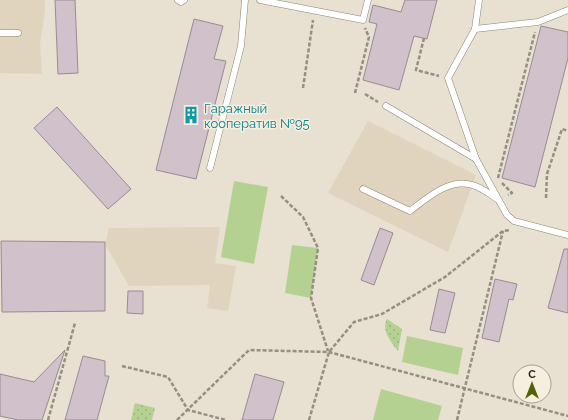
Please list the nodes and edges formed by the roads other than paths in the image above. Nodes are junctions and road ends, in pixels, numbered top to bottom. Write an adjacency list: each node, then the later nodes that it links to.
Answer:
1 (178, 0): 2 (lane)
2 (184, 0)
3 (245, 0): 13 (lane)
4 (260, 0): 5 (lane)
5 (368, 0)
6 (478, 0): 8 (lane)
7 (568, 10): 8 (lane)
8 (475, 29): 12 (lane)
9 (0, 33): 10 (lane)
10 (18, 33)
11 (386, 106): 12 (lane)
12 (476, 159): 15 (lane)
13 (210, 168)
14 (363, 189): 15 (lane)
15 (498, 199): 16 (lane)
16 (568, 235)

